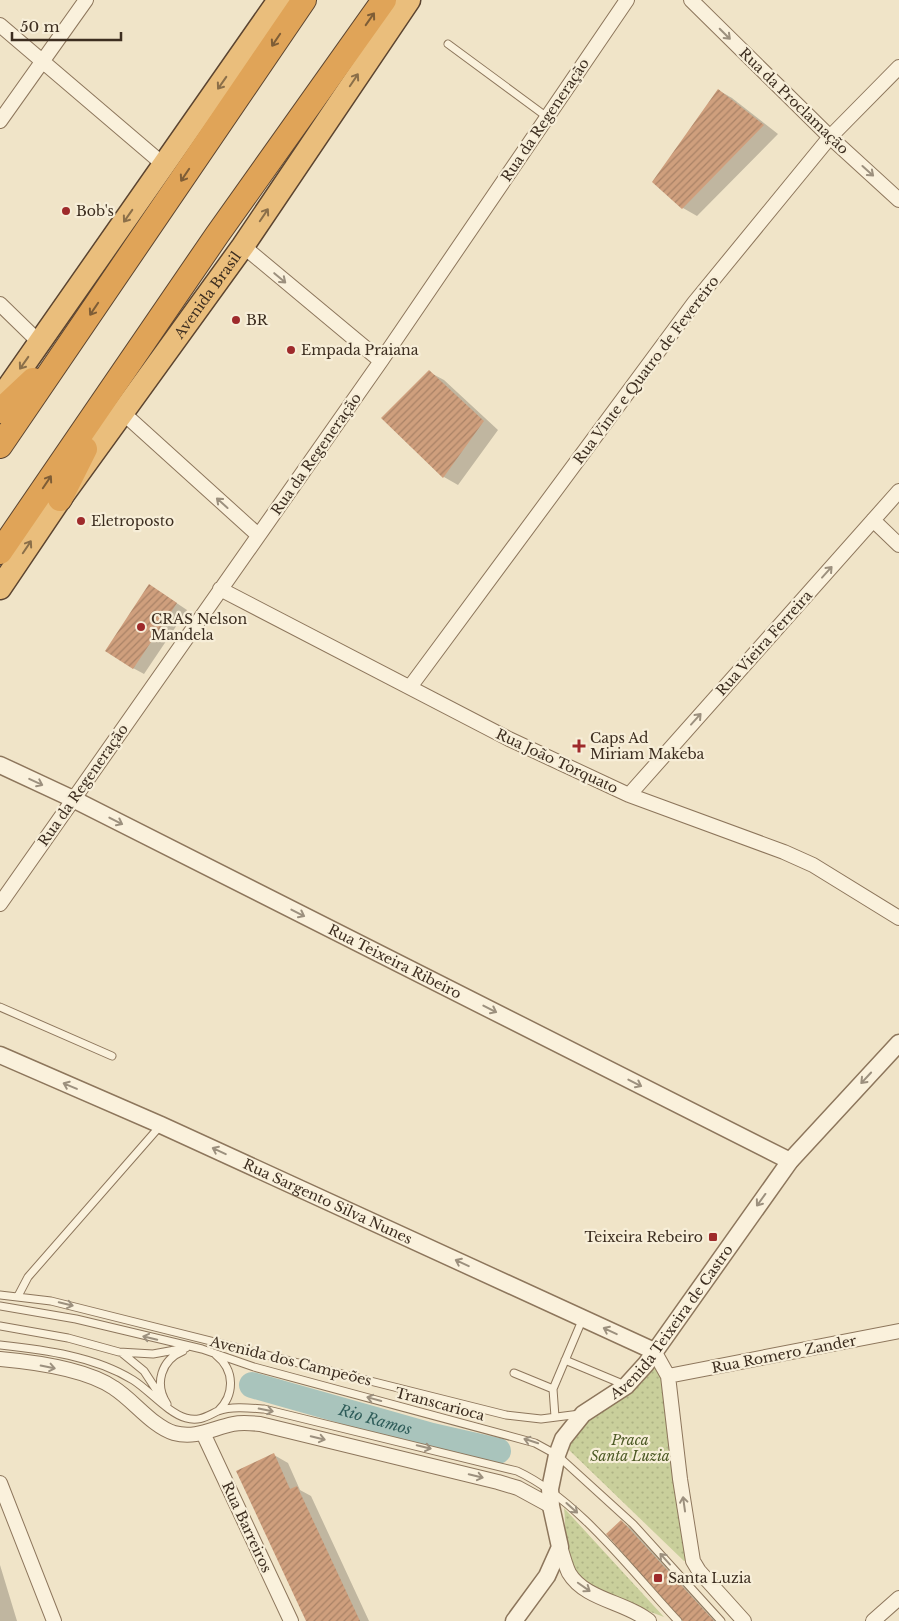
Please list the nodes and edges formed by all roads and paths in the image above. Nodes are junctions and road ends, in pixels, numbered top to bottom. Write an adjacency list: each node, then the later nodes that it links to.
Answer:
1 (86, 0): 11 (street)
2 (280, 0): 16 (highway, one-way to 16)
3 (304, 0): 21 (highway, one-way to 21)
4 (384, 0): 10 (highway, Avenida Brasil, one-way to 4)
5 (409, 0): 18 (highway, Avenida Brasil, one-way to 5)
6 (626, 0): 13 (street, Rua da Regeneração)
7 (691, 0): 15 (street, Rua da Proclamação, one-way to 15)
8 (0, 25): 11 (street)
9 (448, 44): 13 (lane)
10 (349, 50): 28 (highway); 32 (highway, Avenida Brasil, one-way to 10)
11 (41, 63): 14 (street); 16 (street)
12 (899, 67): 15 (street, Rua Vinte e Quatro de Fevereiro)
13 (547, 118): 22 (street, Rua da Regeneração)
14 (0, 121)
15 (830, 137): 17 (street, Rua da Proclamação, one-way to 17); 35 (street, Rua Vinte e Quatro de Fevereiro)
16 (164, 165): 20 (highway, one-way to 20)
17 (899, 200)
18 (243, 246): 22 (street, one-way to 22); 25 (highway, Avenida Brasil)
19 (0, 304): 20 (street)
20 (39, 342): 23 (highway, one-way to 23)
21 (69, 346): 24 (highway); 26 (highway)
22 (380, 361): 30 (street, Rua da Regeneração)
23 (0, 398)
24 (0, 411)
25 (122, 412): 28 (highway, Avenida Brasil); 30 (street, one-way to 25)
26 (0, 446)
27 (899, 491): 29 (street, Rua Vieira Ferreira)
28 (60, 499): 33 (highway, Avenida Brasil, one-way to 28)
29 (873, 520): 31 (street); 37 (street, Rua Vieira Ferreira, one-way to 29)
30 (258, 535): 34 (street, Rua da Regeneração)
31 (899, 545)
32 (0, 552)
33 (0, 588)
34 (220, 589): 35 (street, Rua João Torquato); 38 (street, Rua da Regeneração)
35 (410, 687): 37 (street, Rua João Torquato)
36 (0, 765): 38 (street, Rua Teixeira Ribeiro, one-way to 38)
37 (629, 795): 40 (street, Rua João Torquato)
38 (73, 799): 39 (street, Rua da Regeneração); 46 (street, Rua Teixeira Ribeiro, one-way to 46)
39 (0, 904)
40 (899, 918)
41 (0, 1007): 44 (lane)
42 (899, 1042): 46 (street, Avenida Teixeira de Castro, one-way to 46)
43 (0, 1055): 45 (street, Rua Sargento Silva Nunes, one-way to 43)
44 (112, 1056)
45 (161, 1125): 48 (lane); 50 (street, Rua Sargento Silva Nunes, one-way to 45)
46 (790, 1161): 55 (street, Avenida Teixeira de Castro, one-way to 55)
47 (0, 1295): 48 (lane, Avenida dos Campeões)
48 (18, 1296): 67 (lane, Avenida dos Campeões, one-way to 67)
49 (0, 1306): 54 (lane, Transcarioca, one-way to 49)
50 (583, 1318): 55 (street, Rua Sargento Silva Nunes, one-way to 50); 59 (lane)
51 (0, 1326): 56 (lane)
52 (899, 1331): 61 (street, Rua Romero Zander)
53 (0, 1345): 64 (lane)
54 (198, 1348): 56 (lane); 57 (lane, Transcarioca); 64 (lane)
55 (654, 1351): 61 (street); 62 (street, Avenida Teixeira de Castro)
56 (119, 1352): 64 (lane)
57 (211, 1352): 65 (lane); 70 (lane, Transcarioca, one-way to 57)
58 (0, 1359): 69 (street, one-way to 69)
59 (566, 1360): 62 (lane); 63 (lane)
60 (514, 1373): 63 (lane)
61 (668, 1376): 81 (street, one-way to 61)
62 (626, 1386): 66 (street, Avenida Teixeira de Castro)
63 (553, 1388): 67 (lane)
64 (168, 1406): 68 (lane)
65 (218, 1411): 68 (lane); 72 (lane, one-way to 72)
66 (583, 1414): 67 (lane, Avenida dos Campeões); 70 (street, Avenida Teixeira de Castro)
67 (555, 1417)
68 (196, 1419): 69 (lane)
69 (203, 1433): 72 (street, one-way to 72); 77 (street, Rua Barreiros)
70 (557, 1455): 72 (street, Avenida Teixeira de Castro); 80 (lane, Transcarioca, one-way to 70)
71 (0, 1483): 76 (street)
72 (551, 1497): 73 (street, Avenida Teixeira de Castro); 79 (lane, one-way to 79)
73 (560, 1547): 75 (street, one-way to 75); 78 (street)
74 (899, 1598): 82 (street)
75 (648, 1620)
76 (54, 1621)
77 (291, 1621)
78 (514, 1621)
79 (678, 1621)
80 (721, 1621)
81 (744, 1621)
82 (873, 1621)

